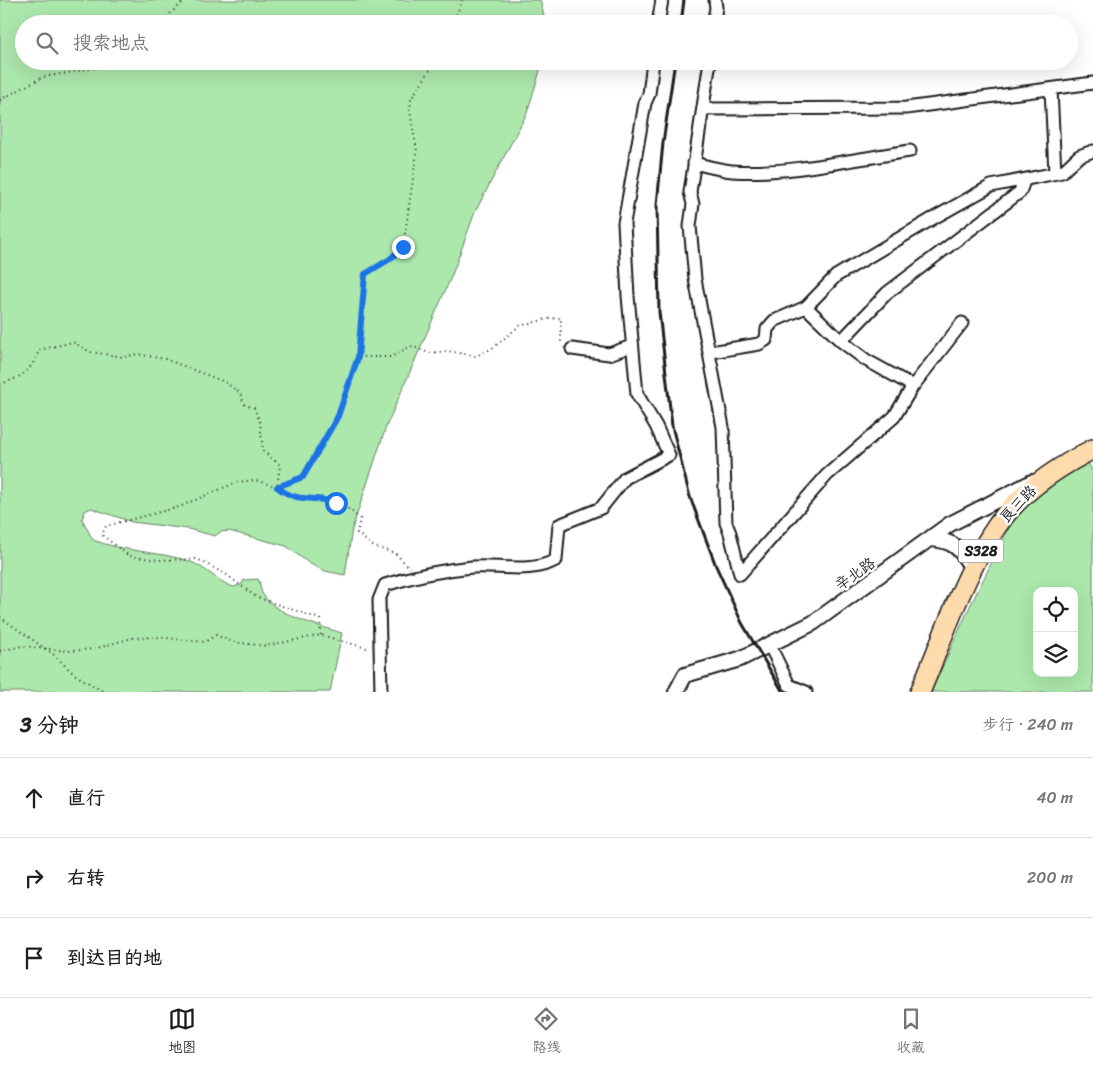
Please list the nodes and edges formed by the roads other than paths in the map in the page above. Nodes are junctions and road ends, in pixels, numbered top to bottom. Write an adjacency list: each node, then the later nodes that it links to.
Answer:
1 (662, 0): 3 (street)
2 (715, 0): 4 (street)
3 (660, 15)
4 (715, 15)
5 (652, 70): 18 (street)
6 (709, 70): 9 (street)
7 (1093, 83): 8 (street)
8 (1051, 88): 9 (street); 13 (street)
9 (703, 109): 12 (street)
10 (910, 151): 12 (street)
11 (1093, 151): 13 (street)
12 (694, 163): 20 (street)
13 (1055, 173): 14 (street)
14 (1024, 181): 15 (street); 17 (street)
15 (806, 307): 17 (street); 20 (street)
16 (962, 323): 21 (street)
17 (841, 341): 21 (street)
18 (632, 346): 19 (street); 27 (street)
19 (572, 349)
20 (710, 352): 21 (street)
21 (913, 386)
22 (1093, 449): 23 (main road, 良三路 / S328)
23 (1052, 472): 24 (street, 辛北路); 25 (main road, 良三路 / S328)
24 (930, 540): 25 (street); 26 (street, 辛北路)
25 (972, 569): 30 (main road, 良三路 / S328)
26 (770, 646): 28 (street, 辛北路); 29 (street)
27 (380, 692)
28 (676, 692)
29 (806, 692)
30 (920, 692)

